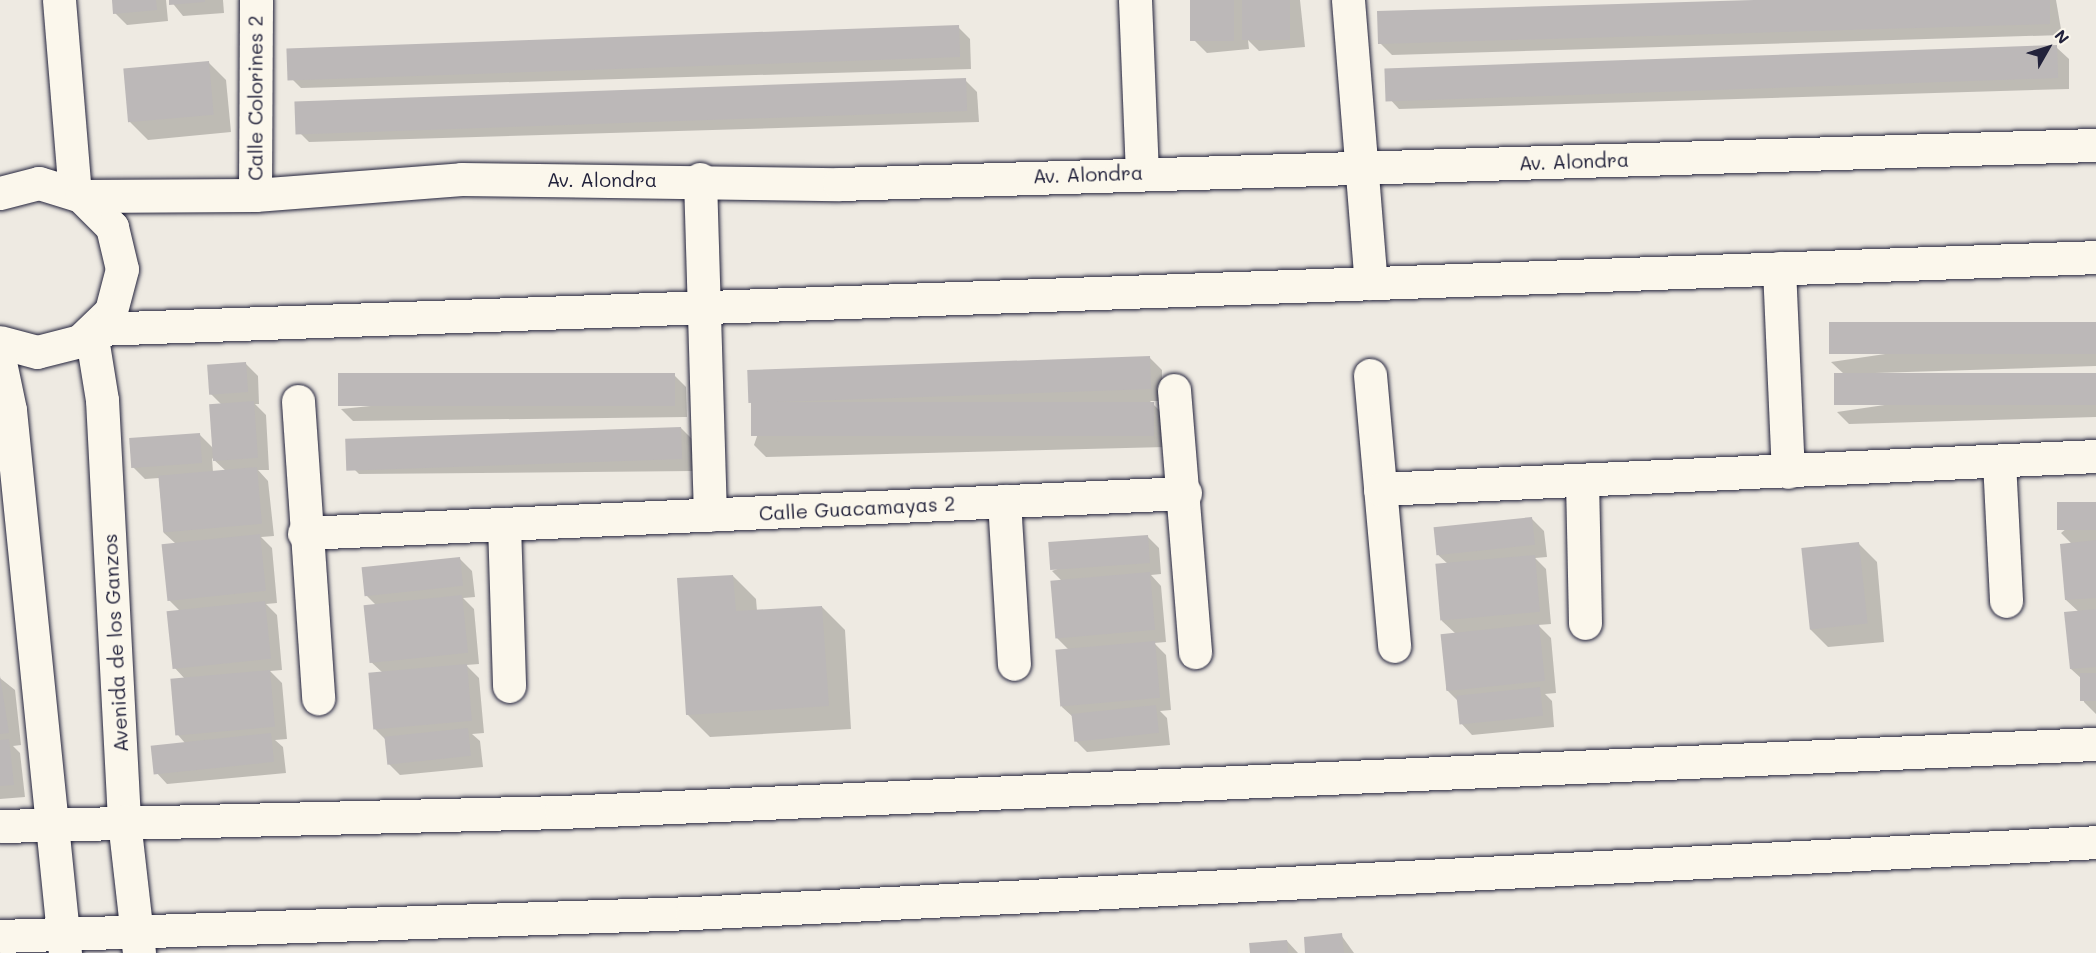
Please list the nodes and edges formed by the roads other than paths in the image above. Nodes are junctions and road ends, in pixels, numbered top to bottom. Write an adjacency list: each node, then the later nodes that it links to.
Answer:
1 (59, 0): 10 (main road)
2 (256, 0): 11 (main road, Calle Colorines 2)
3 (1135, 0): 6 (main road)
4 (1348, 0): 7 (main road)
5 (2096, 145): 7 (main road, Av. Alondra)
6 (1142, 157): 7 (main road, Av. Alondra); 8 (main road, Av. Alondra)
7 (1364, 167): 14 (main road)
8 (700, 179): 11 (main road, Av. Alondra); 15 (main road)
9 (0, 193): 10 (main road)
10 (78, 194): 11 (main road, Av. Alondra); 16 (main road)
11 (255, 195)
12 (2096, 257): 13 (main road)
13 (1779, 268): 14 (main road); 24 (main road)
14 (1371, 283): 15 (main road)
15 (704, 321): 16 (main road); 29 (main road)
16 (94, 330): 17 (main road); 40 (main road, Avenida de los Ganzos)
17 (0, 342)
18 (0, 362): 41 (main road)
19 (1370, 375): 26 (main road)
20 (1174, 390): 27 (main road)
21 (298, 401): 31 (main road)
22 (2096, 456): 23 (main road)
23 (1999, 461): 24 (main road); 32 (main road)
24 (1788, 472): 25 (main road)
25 (1582, 480): 26 (main road); 33 (main road)
26 (1380, 489): 34 (main road)
27 (1185, 493): 28 (main road, Calle Guacamayas 2); 35 (main road)
28 (1004, 501): 29 (main road, Calle Guacamayas 2); 36 (main road)
29 (710, 515): 30 (main road, Calle Guacamayas 2)
30 (504, 524): 31 (main road, Calle Guacamayas 2); 37 (main road)
31 (304, 533): 38 (main road)
32 (2006, 601)
33 (1585, 623)
34 (1394, 646)
35 (1195, 652)
36 (1014, 664)
37 (509, 686)
38 (318, 698)
39 (2096, 744): 40 (main road)
40 (124, 821): 41 (main road); 46 (main road, Avenida de los Ganzos)
41 (56, 824): 42 (main road); 45 (main road)
42 (0, 826)
43 (2096, 842): 46 (main road)
44 (0, 936): 45 (main road)
45 (64, 943): 46 (main road)
46 (139, 944)

